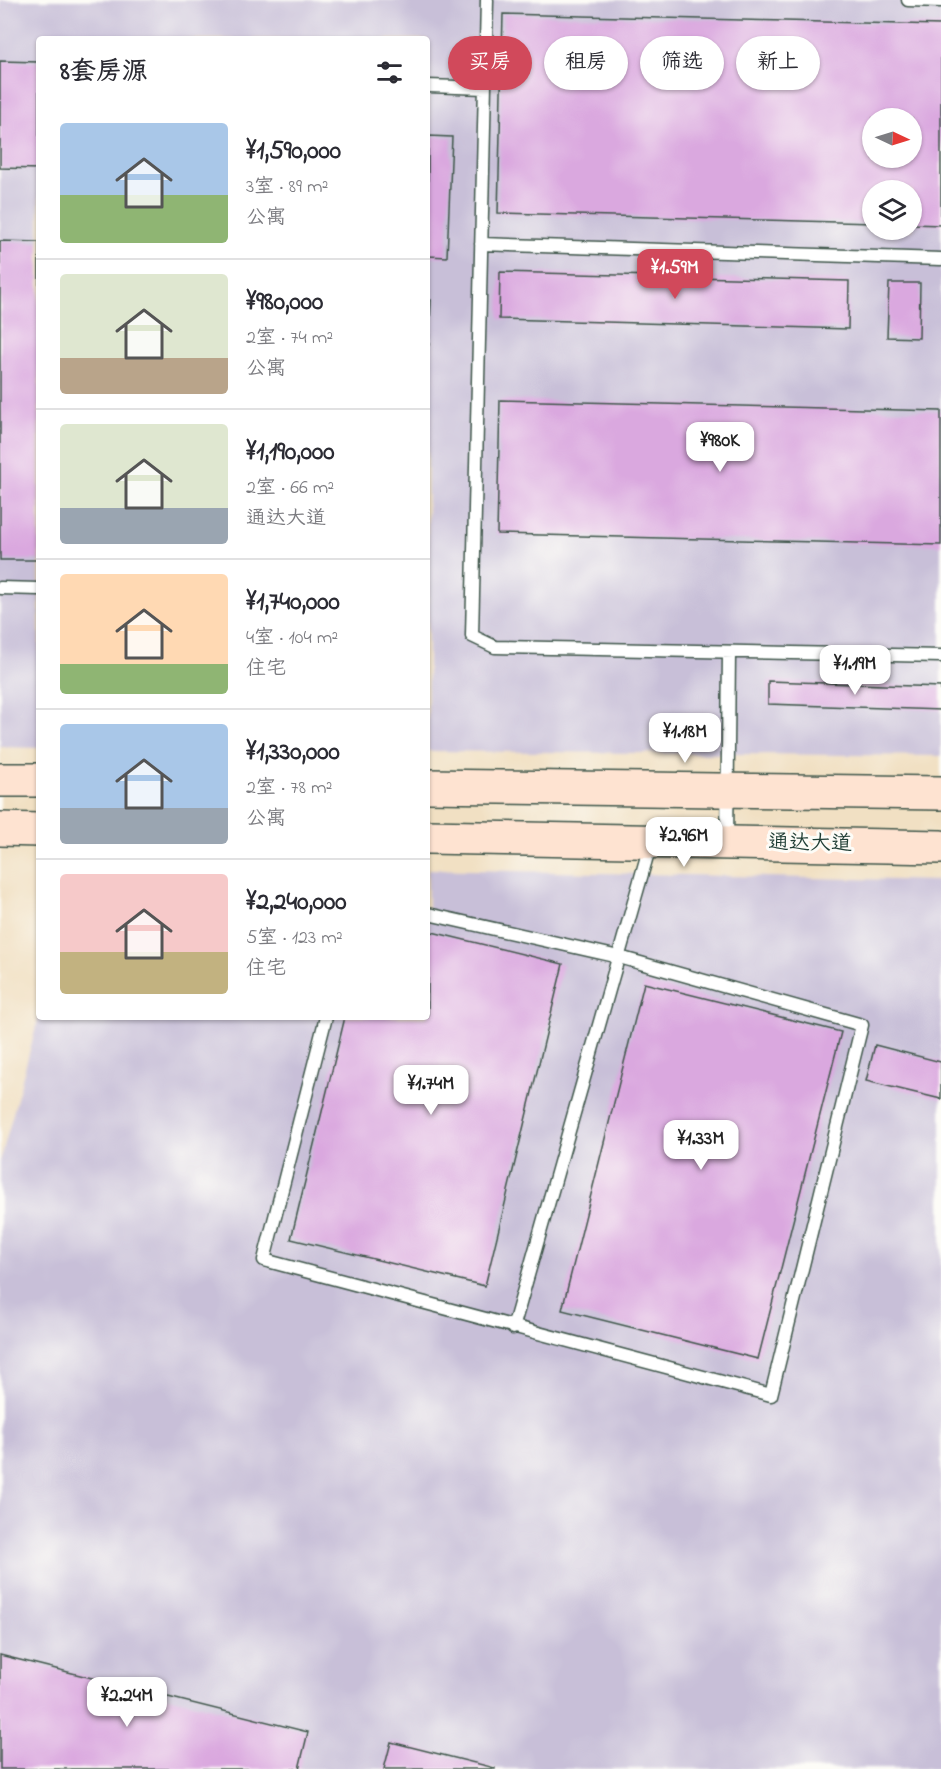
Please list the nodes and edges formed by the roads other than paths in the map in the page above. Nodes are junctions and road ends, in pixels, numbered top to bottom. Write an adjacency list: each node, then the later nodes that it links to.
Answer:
1 (487, 0): 4 (lane)
2 (908, 0): 3 (lane)
3 (941, 1)
4 (486, 36)
5 (430, 86): 6 (lane)
6 (448, 87)
7 (485, 90): 8 (lane)
8 (481, 244): 9 (lane); 12 (lane)
9 (941, 259)
10 (0, 588): 11 (lane)
11 (36, 589)
12 (729, 654): 13 (lane); 17 (lane)
13 (941, 656)
14 (0, 780): 15 (main road)
15 (36, 780)
16 (430, 786): 17 (main road)
17 (728, 790): 18 (main road); 23 (lane)
18 (941, 793)
19 (0, 829): 20 (main road)
20 (36, 830)
21 (430, 837): 22 (main road, 通达大道)
22 (651, 841): 23 (main road, 通达大道); 26 (lane)
23 (727, 843): 24 (main road, 通达大道)
24 (941, 847)
25 (430, 914): 26 (lane)
26 (619, 957): 28 (lane); 28 (lane)
27 (325, 1020): 28 (lane)
28 (513, 1328)

